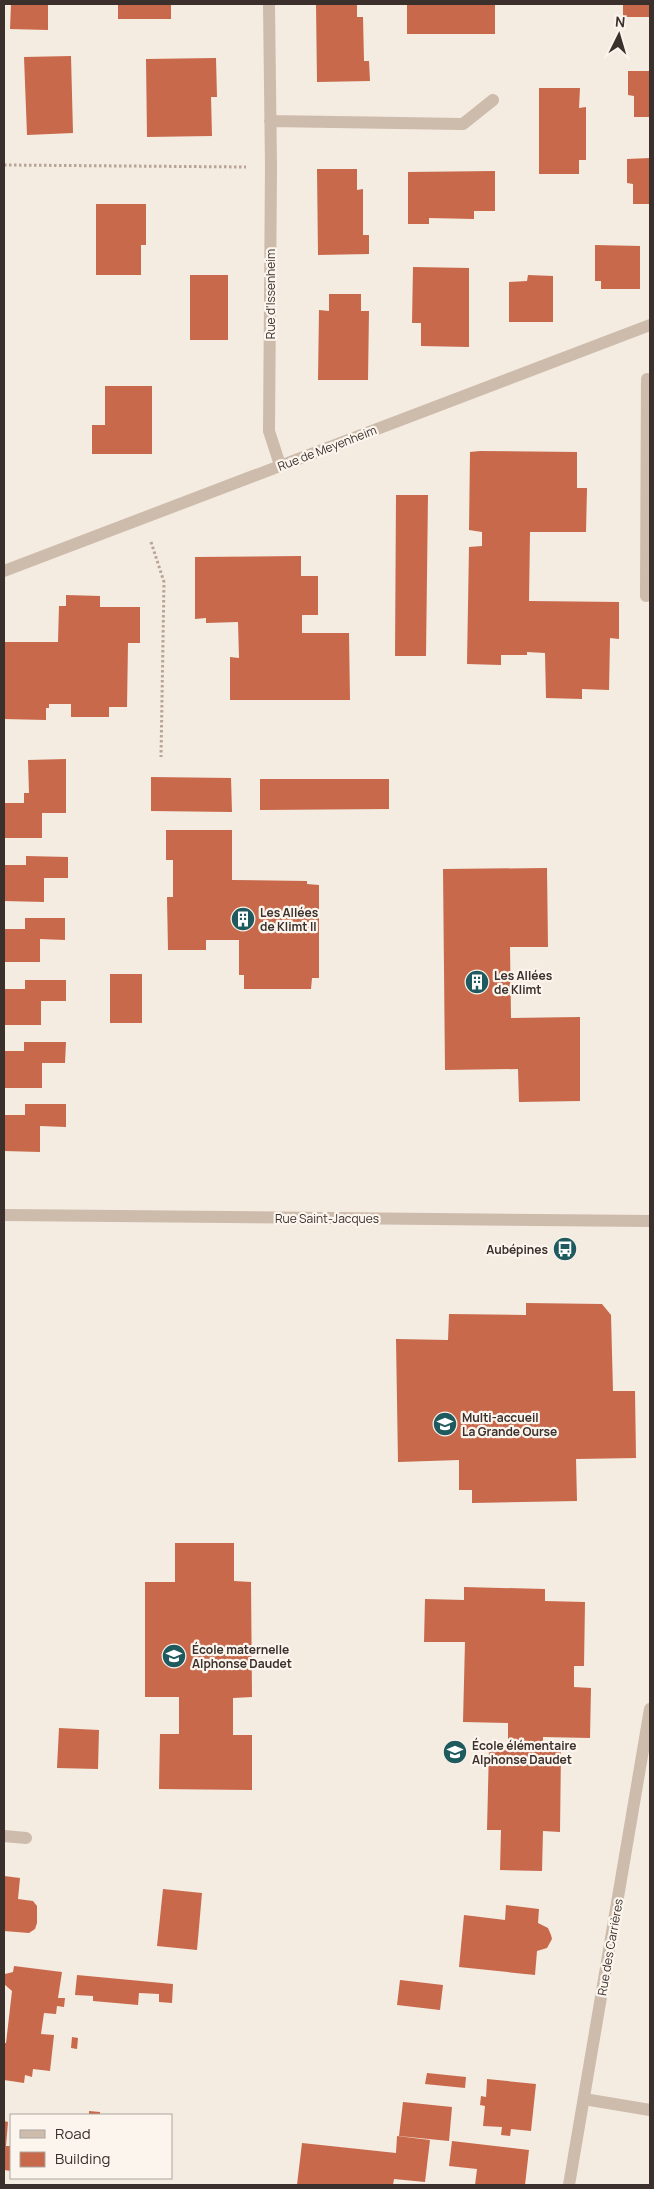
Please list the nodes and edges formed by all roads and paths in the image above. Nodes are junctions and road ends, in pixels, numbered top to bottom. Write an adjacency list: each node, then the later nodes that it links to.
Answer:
1 (269, 4): 3 (street, Rue d'Issenheim)
2 (493, 100): 3 (street)
3 (270, 121): 5 (street, Rue d'Issenheim)
4 (4, 165): 5 (path)
5 (271, 167): 9 (street, Rue d'Issenheim)
6 (650, 325): 9 (street, Rue de Meyenheim)
7 (647, 379): 8 (street)
8 (648, 445): 12 (street)
9 (280, 465): 10 (street, Rue de Meyenheim)
10 (143, 518): 11 (street, Rue de Meyenheim); 13 (path)
11 (4, 570)
12 (646, 596)
13 (161, 758)
14 (4, 1215): 15 (street, Rue Saint-Jacques)
15 (650, 1221)
16 (650, 1709): 19 (street, Rue des Carrières)
17 (4, 1836): 18 (street)
18 (26, 1838)
19 (584, 2099): 20 (street); 21 (street, Rue des Carrières)
20 (650, 2110)
21 (568, 2185)

